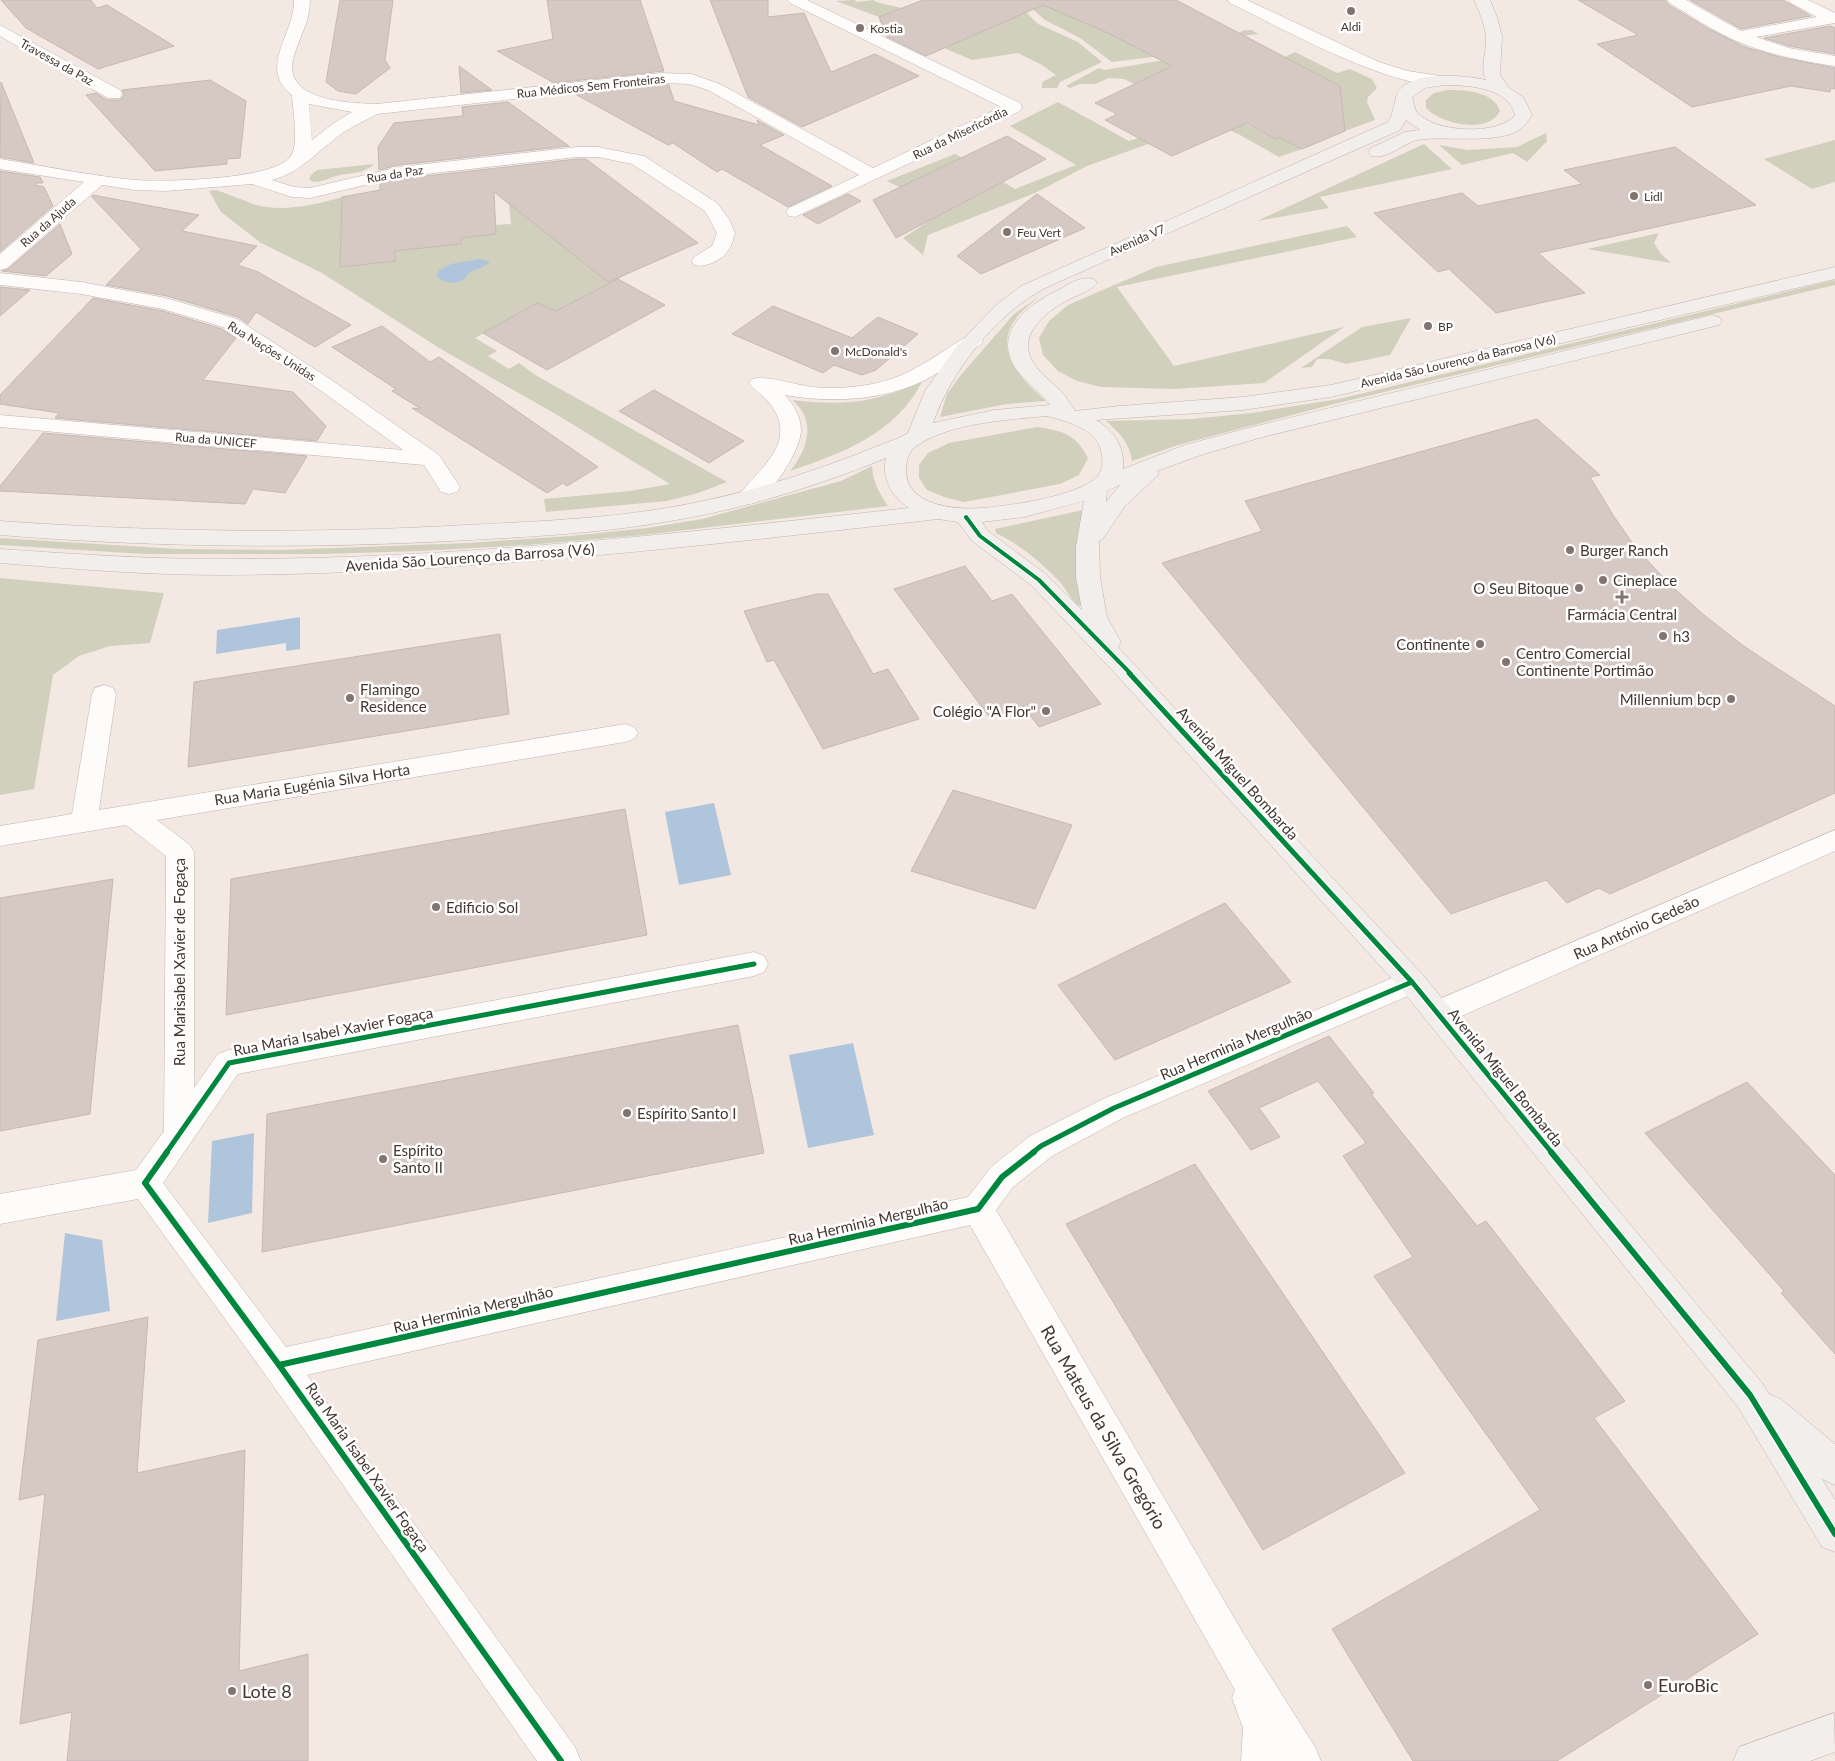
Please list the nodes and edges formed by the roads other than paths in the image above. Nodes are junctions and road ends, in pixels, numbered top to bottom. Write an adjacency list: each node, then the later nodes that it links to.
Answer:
1 (302, 0): 16 (street)
2 (795, 0): 22 (street, Rua da Misericórdia)
3 (1235, 0): 12 (street)
4 (1482, 0): 9 (street)
5 (1675, 0): 10 (street)
6 (1796, 0): 7 (street)
7 (1834, 18): 10 (street)
8 (0, 30): 15 (street, Travessa da Paz)
9 (1492, 30): 13 (street); 14 (street)
10 (1738, 36): 11 (street)
11 (1835, 61)
12 (1373, 65): 13 (street); 17 (street)
13 (1447, 80): 14 (street); 17 (street)
14 (1503, 91): 19 (street)
15 (114, 94)
16 (300, 95): 18 (street, Rua Médicos Sem Fronteiras); 20 (street)
17 (1403, 101): 19 (street); 33 (street, Avenida V7)
18 (377, 109): 20 (street, Rua Médicos Sem Fronteiras); 22 (street, Rua Médicos Sem Fronteiras)
19 (1460, 134): 26 (street)
20 (298, 162): 24 (street, Rua Médicos Sem Fronteiras)
21 (0, 164): 23 (street, Rua da Paz)
22 (872, 175): 25 (street, Rua da Misericórdia)
23 (97, 180): 24 (street, Rua da Paz); 28 (street, Rua da Ajuda)
24 (253, 180): 27 (street, Rua da Paz)
25 (795, 212)
26 (1224, 221)
27 (701, 261)
28 (0, 264)
29 (1835, 273): 34 (street, Avenida São Lourenço da Barrosa (V6))
30 (1101, 276): 34 (street, Avenida V7)
31 (0, 279): 38 (street, Rua Nações Unidas)
32 (1835, 290): 37 (street, Avenida São Lourenço da Barrosa (V6))
33 (973, 341): 36 (street, Avenida V7); 41 (street)
34 (1071, 415): 36 (street, Avenida São Lourenço da Barrosa (V6)); 39 (street, Avenida São Lourenço da Barrosa (V6))
35 (0, 422): 38 (street, Rua da UNICEF)
36 (911, 440): 41 (street, Avenida São Lourenço da Barrosa (V6)); 42 (street, Avenida São Lourenço da Barrosa (V6))
37 (1176, 457): 39 (street, Avenida São Lourenço da Barrosa (V6)); 45 (street)
38 (431, 460): 40 (street, Rua Nações Unidas)
39 (1099, 486): 43 (street, Avenida São Lourenço da Barrosa (V6)); 45 (street)
40 (449, 487)
41 (749, 497): 44 (street, Avenida São Lourenço da Barrosa (V6))
42 (938, 512): 43 (street, Avenida São Lourenço da Barrosa (V6)); 46 (street, Avenida São Lourenço da Barrosa (V6))
43 (966, 517): 47 (street)
44 (0, 528)
45 (1087, 547): 47 (street)
46 (0, 556)
47 (1122, 665): 55 (street, Avenida Miguel Bombarda)
48 (104, 694): 51 (street)
49 (625, 732): 50 (street, Rua Maria Eugénia Silva Horta)
50 (130, 814): 51 (street, Rua Maria Eugénia Silva Horta); 57 (street, Rua Marisabel Xavier de Fogaça)
51 (84, 822): 52 (street, Rua Maria Eugénia Silva Horta)
52 (0, 836)
53 (1835, 840): 56 (street, Rua António Gedeão)
54 (754, 964): 57 (street, Rua Maria Isabel Xavier Fogaça)
55 (1412, 982): 56 (street, Avenida Miguel Bombarda); 60 (street, Rua Herminia Mergulhão)
56 (1438, 1013): 62 (street, Avenida Miguel Bombarda)
57 (179, 1134): 58 (street, Rua Maria Isabel Xavier Fogaça)
58 (145, 1183): 59 (street); 61 (street, Rua Maria Isabel Xavier Fogaça)
59 (0, 1209)
60 (978, 1209): 61 (street, Rua Herminia Mergulhão); 65 (street, Rua Mateus da Silva Gregório)
61 (279, 1364): 67 (street, Rua Maria Isabel Xavier Fogaça)
62 (1750, 1395): 63 (street, Avenida Miguel Bombarda); 64 (street, Avenida Miguel Bombarda)
63 (1835, 1467)
64 (1835, 1534)
65 (1230, 1646): 68 (street, Rua Mateus da Silva Gregório); 69 (street, Rua Mateus da Silva Gregório)
66 (1835, 1732): 70 (street)
67 (560, 1761)
68 (1261, 1761)
69 (1302, 1761)
70 (1753, 1761)

